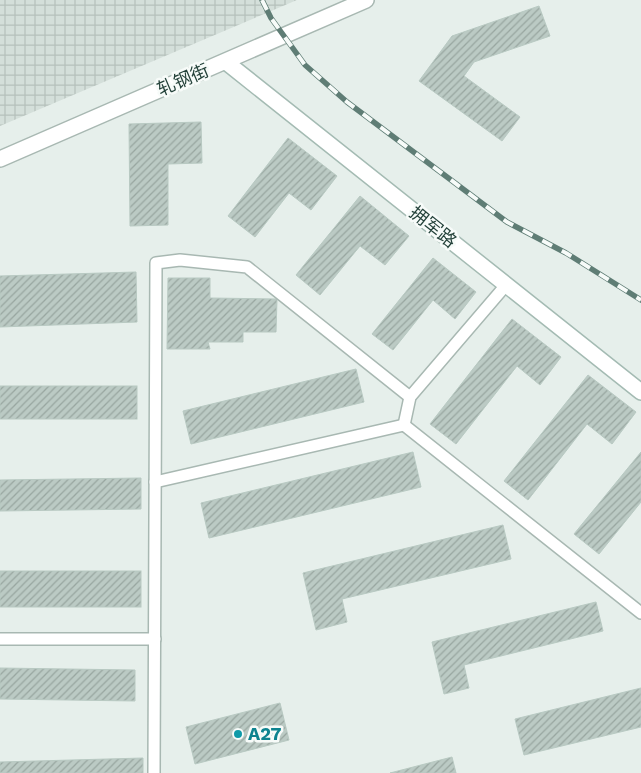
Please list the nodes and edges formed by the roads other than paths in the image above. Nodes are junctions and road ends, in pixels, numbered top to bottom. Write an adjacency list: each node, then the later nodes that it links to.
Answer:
1 (366, 0): 2 (main road, 轧钢街)
2 (226, 62): 3 (main road, 轧钢街); 4 (main road, 拥军路)
3 (0, 158)
4 (506, 285): 5 (main road, 拥军路); 6 (street)
5 (641, 392)
6 (410, 397): 7 (street); 8 (street)
7 (404, 425): 8 (street); 9 (street)
8 (155, 482): 11 (street)
9 (641, 613)
10 (0, 639): 11 (street)
11 (155, 639): 12 (street)
12 (154, 773)

